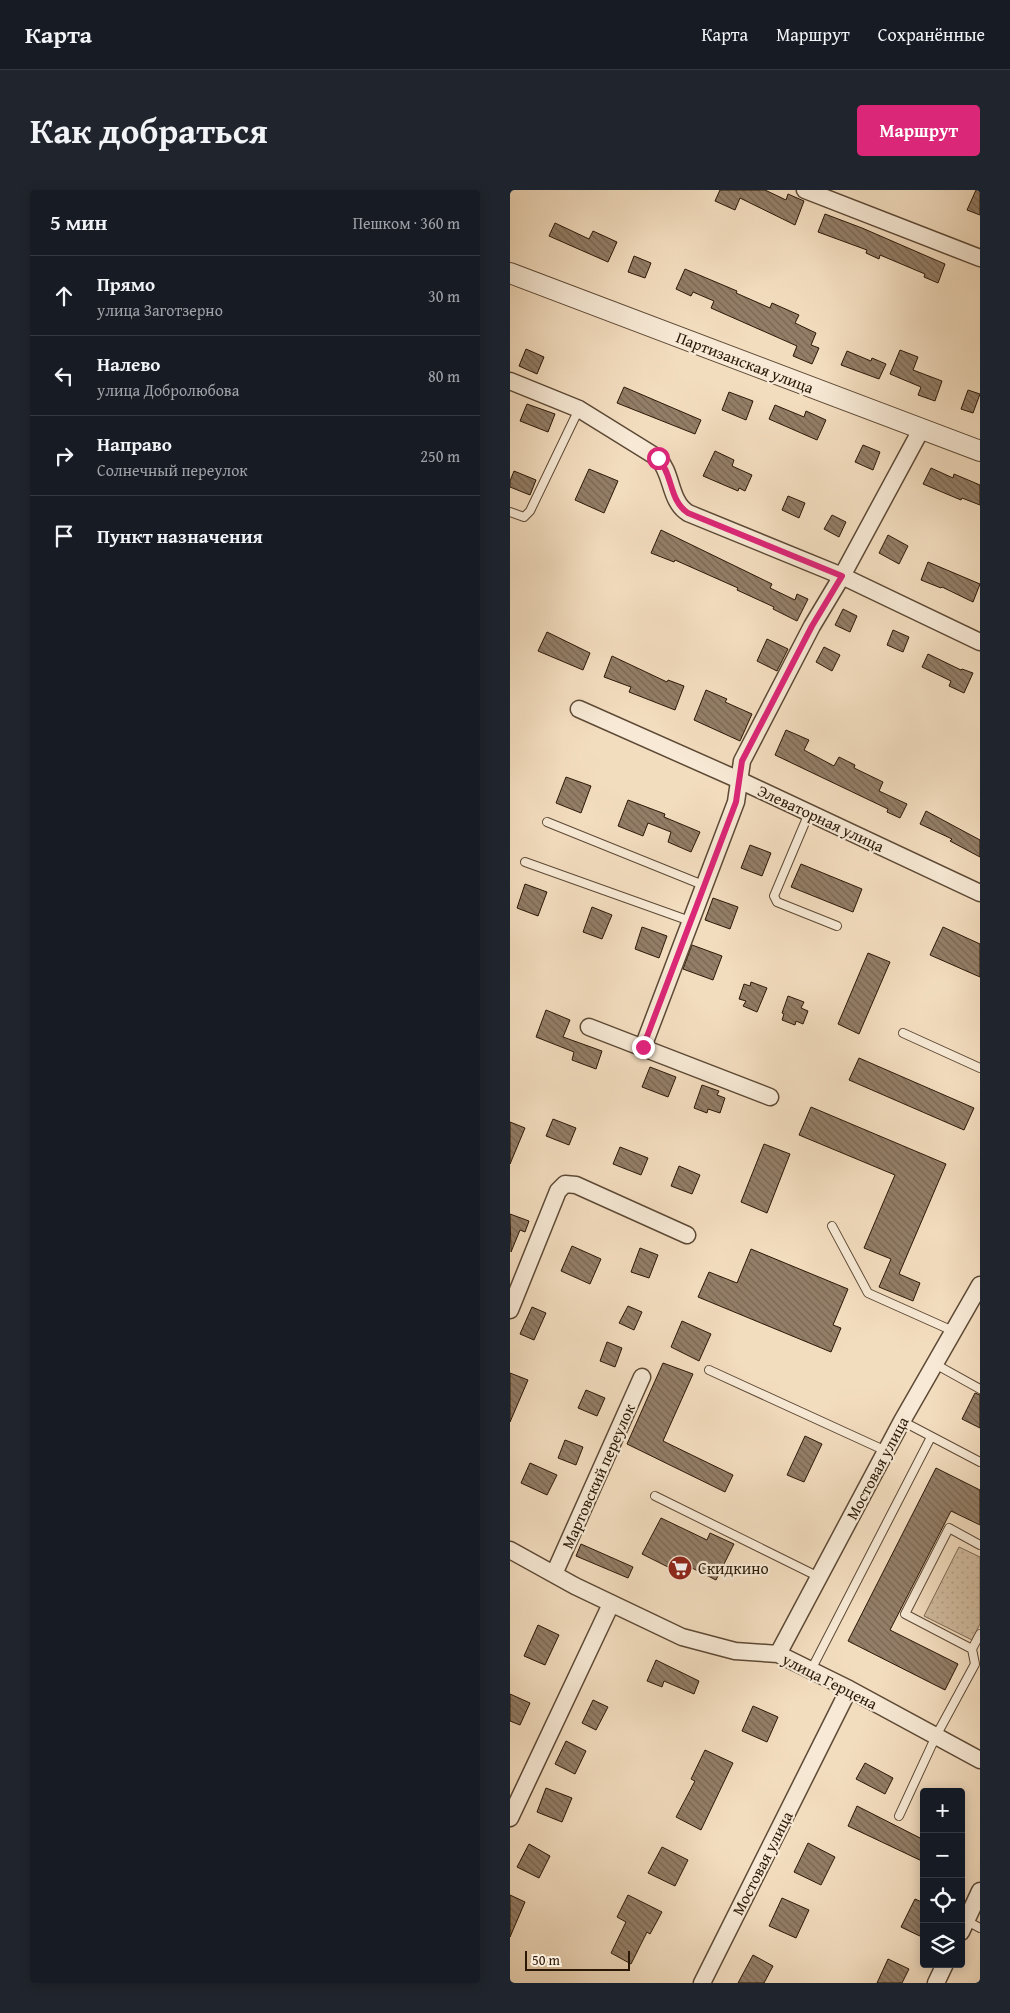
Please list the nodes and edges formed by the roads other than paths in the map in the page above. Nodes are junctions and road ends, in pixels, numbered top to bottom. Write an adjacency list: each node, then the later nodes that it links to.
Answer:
1 (805, 190): 2 (street)
2 (980, 258)
3 (510, 273): 6 (street, Партизанская улица)
4 (510, 381): 5 (street)
5 (579, 409): 8 (lane); 9 (street)
6 (922, 428): 7 (street, Партизанская улица); 9 (street)
7 (980, 451)
8 (510, 512)
9 (842, 576): 10 (street); 12 (street)
10 (980, 642)
11 (579, 709): 12 (street, Элеваторная улица)
12 (739, 780): 13 (street, Элеваторная улица); 16 (street)
13 (809, 813): 17 (street, Элеваторная улица); 19 (lane)
14 (547, 822): 16 (lane)
15 (525, 862): 18 (lane)
16 (703, 885): 18 (street)
17 (980, 893)
18 (690, 921): 22 (street)
19 (837, 926)
20 (589, 1026): 22 (street)
21 (903, 1033): 23 (lane)
22 (643, 1047): 24 (street)
23 (980, 1068)
24 (770, 1097)
25 (832, 1226): 29 (lane)
26 (687, 1235): 28 (street)
27 (980, 1285): 29 (street, Мостовая улица)
28 (510, 1310)
29 (953, 1331): 30 (street, Мостовая улица)
30 (935, 1364): 33 (lane); 34 (street, Мостовая улица)
31 (709, 1370): 36 (lane)
32 (642, 1377): 41 (street, Мартовский переулок)
33 (980, 1388)
34 (902, 1421): 35 (lane); 36 (street, Мостовая улица)
35 (931, 1437): 37 (lane); 47 (lane)
36 (886, 1450): 42 (street, Мостовая улица)
37 (980, 1462)
38 (655, 1496): 42 (lane)
39 (980, 1544): 45 (lane)
40 (510, 1550): 41 (street, улица Герцена)
41 (554, 1574): 43 (street, улица Герцена)
42 (819, 1577): 46 (street, Мостовая улица)
43 (611, 1604): 46 (street, улица Герцена); 52 (street)
44 (979, 1638): 45 (lane)
45 (972, 1649): 49 (lane)
46 (778, 1654): 47 (street, улица Герцена)
47 (811, 1670): 48 (street, улица Герцена)
48 (849, 1689): 49 (street, улица Герцена); 56 (street, Мостовая улица)
49 (936, 1736): 50 (street, улица Герцена); 51 (lane)
50 (980, 1760)
51 (899, 1816)
52 (510, 1818)
53 (980, 1891): 54 (street)
54 (969, 1927)
55 (943, 1968): 57 (street)
56 (702, 1983)
57 (936, 1983)

